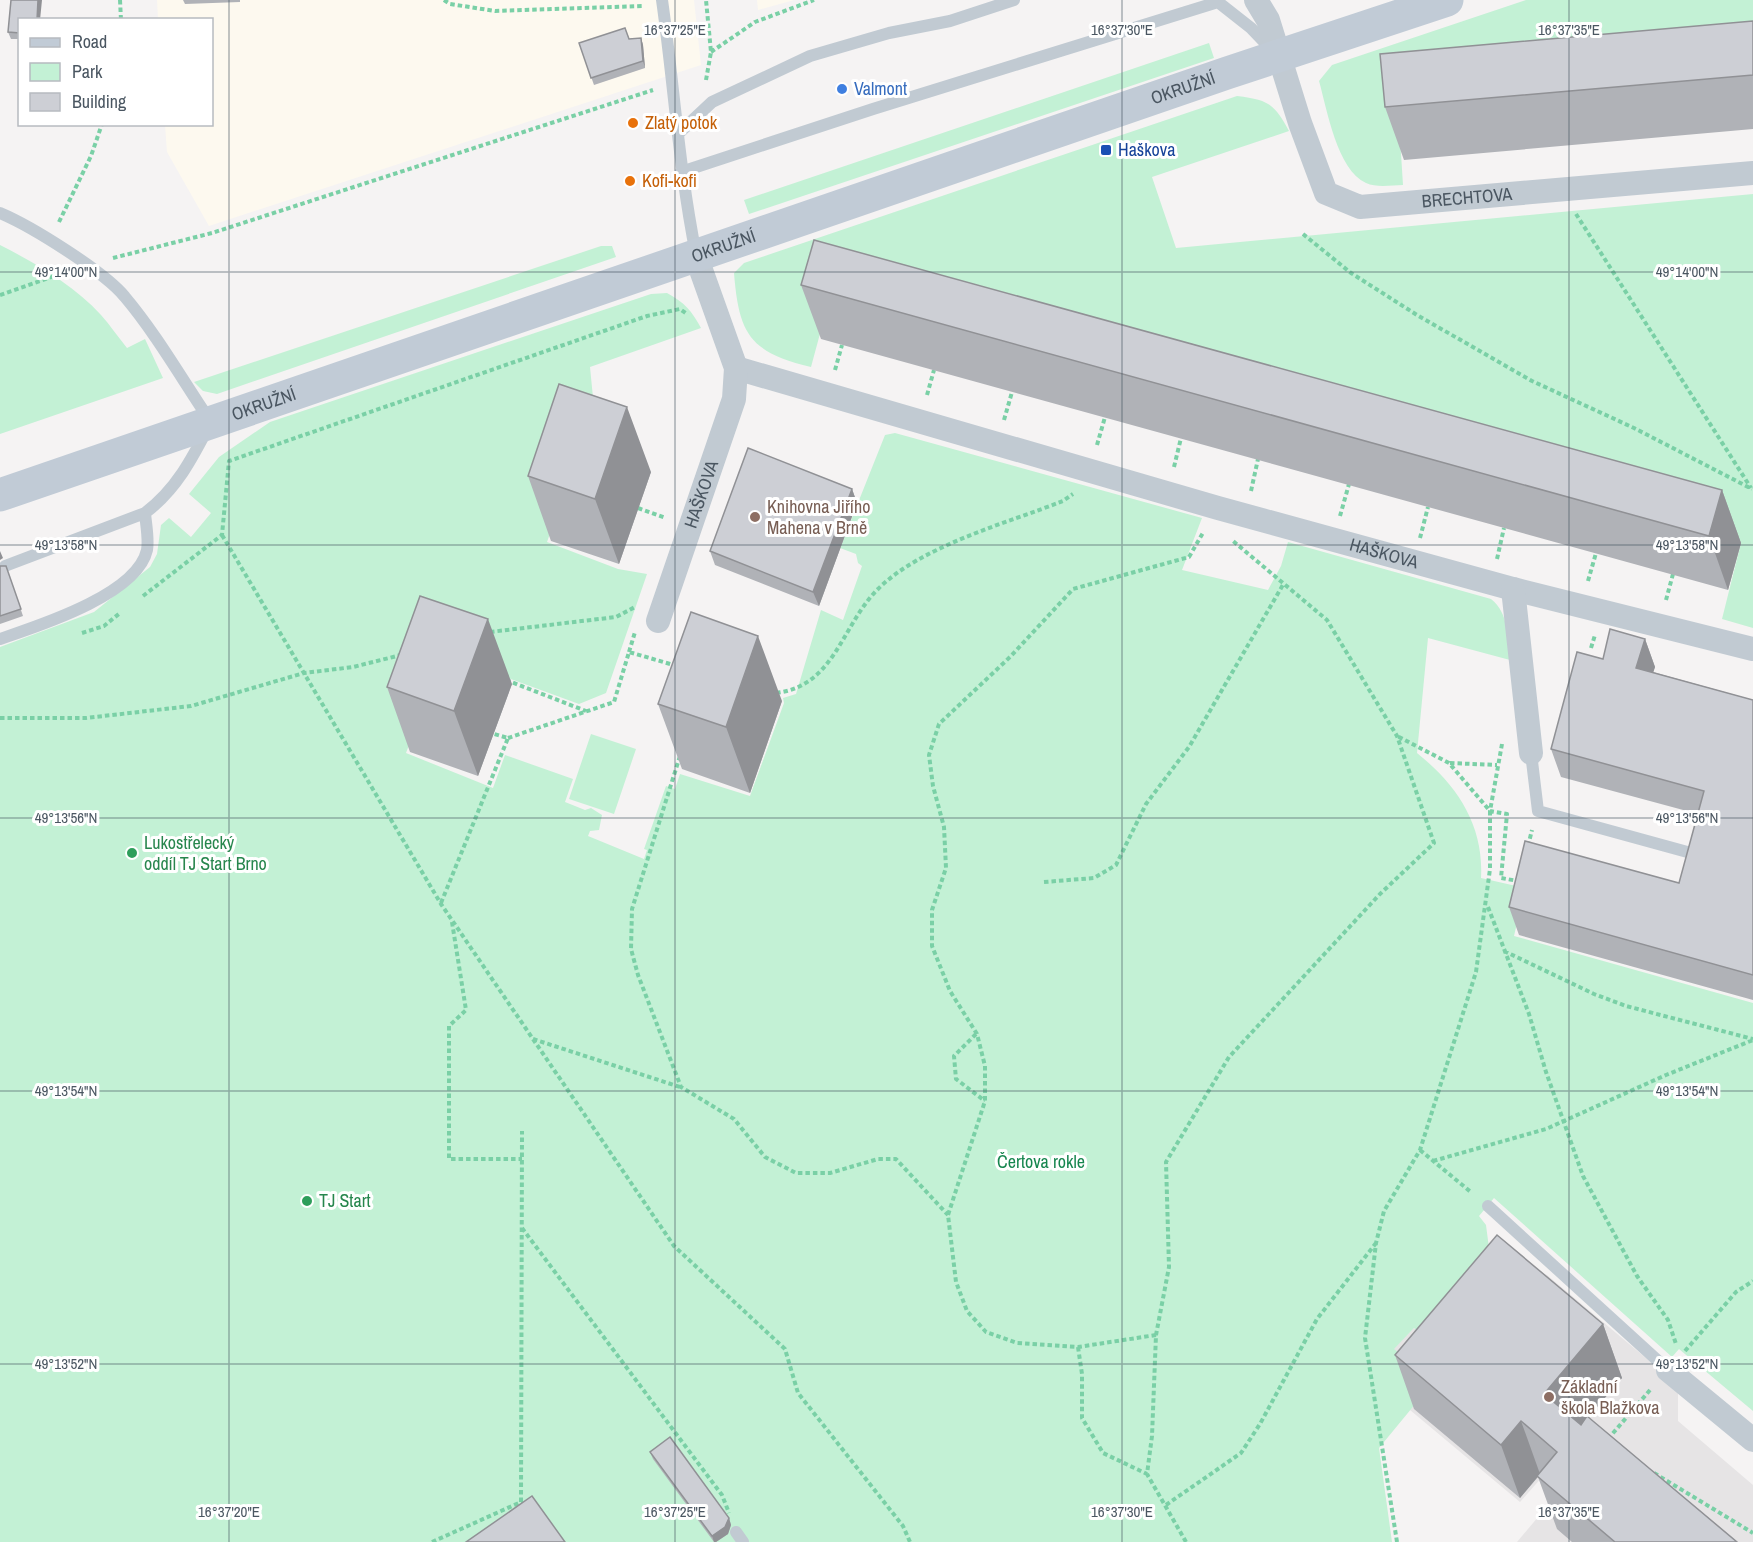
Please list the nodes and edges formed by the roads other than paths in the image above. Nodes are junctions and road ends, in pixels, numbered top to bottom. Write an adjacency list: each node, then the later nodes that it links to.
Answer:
1 (1014, 0): 6 (lane)
2 (1256, 0): 5 (street, BRECHTOVA)
3 (1447, 0): 5 (street, OKRUŽNÍ)
4 (662, 3): 6 (lane)
5 (1278, 56): 7 (lane); 8 (street, BRECHTOVA); 10 (street, OKRUŽNÍ)
6 (680, 132): 7 (lane)
7 (681, 172): 10 (lane)
8 (1753, 173)
9 (0, 213): 12 (lane)
10 (696, 256): 11 (street, HAŠKOVA); 12 (street, OKRUŽNÍ)
11 (735, 368): 16 (street, HAŠKOVA); 17 (street, HAŠKOVA)
12 (211, 422): 13 (street, OKRUŽNÍ); 14 (lane)
13 (0, 495)
14 (145, 513): 15 (lane); 18 (lane)
15 (6, 566)
16 (1513, 589): 19 (street, HAŠKOVA); 20 (street)
17 (647, 615)
18 (0, 639)
19 (1753, 649)
20 (1532, 753): 21 (lane)
21 (1691, 854)
22 (1488, 1206): 23 (lane)
23 (1667, 1371): 24 (street)
24 (1753, 1440)

